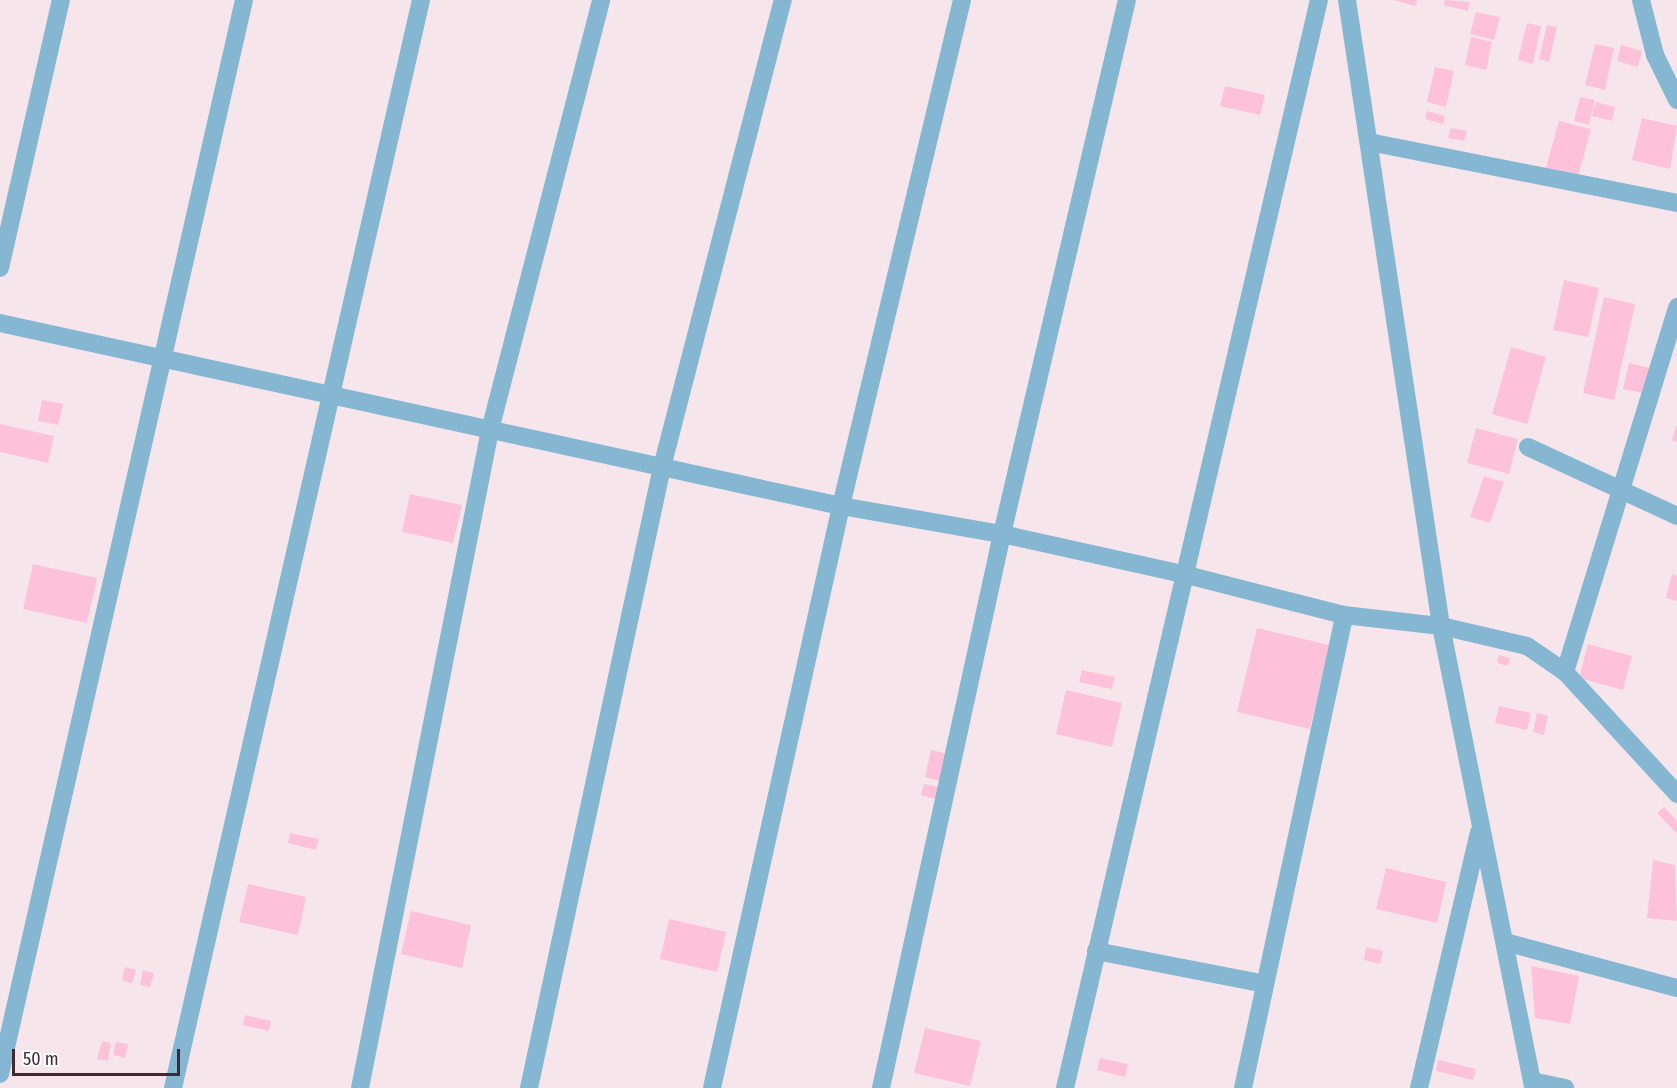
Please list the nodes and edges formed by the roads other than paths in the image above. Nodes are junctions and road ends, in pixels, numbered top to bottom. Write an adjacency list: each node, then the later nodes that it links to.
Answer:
1 (61, 0): 14 (street)
2 (244, 0): 17 (street)
3 (421, 0): 18 (street)
4 (601, 0): 19 (street)
5 (783, 0): 21 (street)
6 (962, 0): 23 (street)
7 (1127, 0): 25 (street)
8 (1319, 0): 26 (street)
9 (1347, 0): 12 (street)
10 (1641, 0): 11 (street)
11 (1677, 100)
12 (1369, 142): 13 (street); 28 (street)
13 (1677, 203)
14 (0, 268)
15 (1677, 307): 22 (street)
16 (0, 323): 17 (street)
17 (162, 359): 18 (street); 36 (street)
18 (329, 395): 19 (street); 38 (street)
19 (490, 430): 21 (street); 39 (street)
20 (1528, 447): 22 (street)
21 (662, 467): 23 (street); 40 (street)
22 (1621, 489): 24 (street); 29 (street)
23 (841, 506): 25 (street); 41 (street)
24 (1677, 516)
25 (1002, 534): 26 (street); 42 (street)
26 (1183, 573): 27 (street); 33 (street)
27 (1344, 615): 28 (street); 34 (street)
28 (1441, 626): 29 (street); 31 (street)
29 (1565, 672): 30 (street)
30 (1677, 794)
31 (1480, 827): 32 (street); 45 (street)
32 (1505, 942): 35 (street); 37 (street)
33 (1096, 951): 34 (street); 43 (street)
34 (1265, 984): 44 (street)
35 (1677, 988)
36 (0, 1074)
37 (1533, 1085): 46 (street)
38 (173, 1088)
39 (360, 1088)
40 (529, 1088)
41 (712, 1088)
42 (881, 1088)
43 (1065, 1088)
44 (1243, 1088)
45 (1419, 1088)
46 (1565, 1088)

